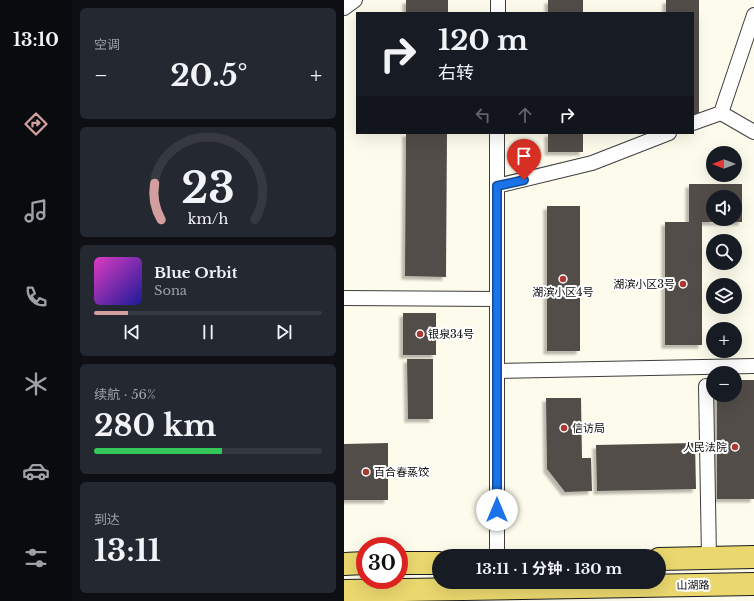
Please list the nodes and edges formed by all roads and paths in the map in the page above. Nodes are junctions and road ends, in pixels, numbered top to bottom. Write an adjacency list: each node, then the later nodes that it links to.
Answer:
1 (356, 0): 3 (street)
2 (498, 0): 4 (street)
3 (344, 8)
4 (498, 12)
5 (754, 15): 6 (street)
6 (721, 113): 7 (street); 8 (street)
7 (694, 124)
8 (754, 132)
9 (497, 134): 11 (street)
10 (666, 134): 11 (street)
11 (497, 186): 13 (street)
12 (344, 298): 13 (street)
13 (497, 299): 15 (street)
14 (754, 366): 15 (street)
15 (497, 371): 17 (street)
16 (706, 402): 19 (street)
17 (497, 549)
18 (754, 557): 19 (main road)
19 (709, 558): 20 (main road)
20 (666, 559)
21 (432, 562): 23 (main road)
22 (356, 563): 24 (main road)
23 (408, 563)
24 (344, 564)
25 (754, 584): 26 (main road, 山湖路)
26 (344, 591)

